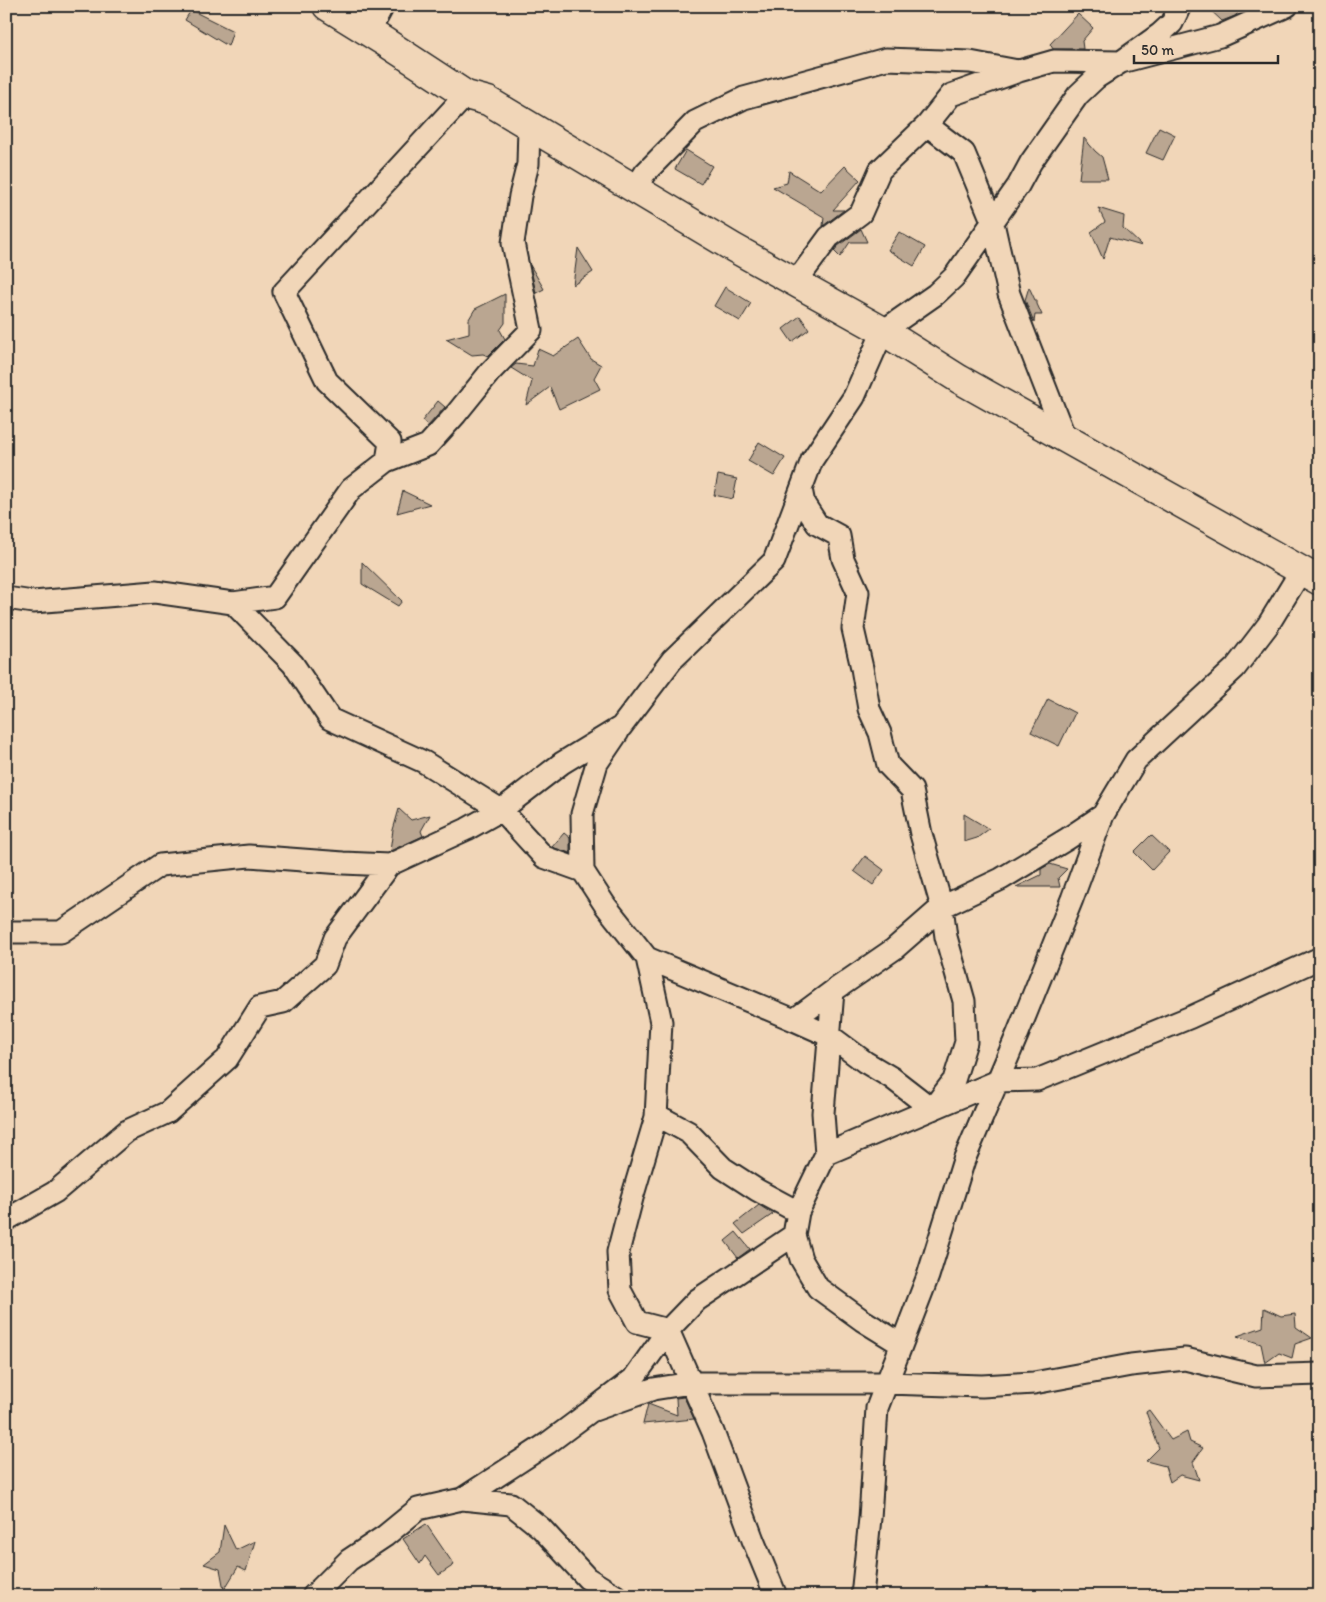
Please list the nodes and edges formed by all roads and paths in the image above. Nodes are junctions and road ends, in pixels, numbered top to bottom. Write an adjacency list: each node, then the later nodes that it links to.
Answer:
1 (327, 6): 5 (main road)
2 (383, 6): 5 (street)
3 (1180, 6): 6 (street)
4 (1287, 6): 6 (street)
5 (369, 32): 8 (main road)
6 (1121, 62): 7 (street); 12 (street)
7 (1019, 71): 9 (street); 11 (street)
8 (466, 95): 10 (main road); 16 (street)
9 (927, 125): 12 (street); 13 (street)
10 (529, 126): 11 (main road); 16 (street)
11 (635, 189): 13 (main road)
12 (993, 223): 14 (street); 15 (street)
13 (796, 282): 14 (main road)
14 (883, 331): 15 (main road); 17 (street)
15 (1065, 438): 18 (main road)
16 (387, 461): 20 (street)
17 (801, 489): 21 (street); 26 (street)
18 (1310, 576): 23 (street)
19 (6, 598): 20 (street)
20 (233, 603): 22 (street)
21 (622, 727): 22 (street); 25 (street)
22 (501, 810): 24 (street); 25 (street)
23 (1103, 814): 26 (street); 33 (street)
24 (389, 865): 27 (street); 38 (street)
25 (583, 871): 28 (street)
26 (942, 907): 30 (street); 34 (street)
27 (6, 932)
28 (646, 958): 31 (street); 35 (street)
29 (1320, 958): 33 (street)
30 (833, 991): 31 (street); 32 (street)
31 (794, 1020): 32 (street)
32 (830, 1036): 34 (street); 36 (street)
33 (998, 1081): 34 (street); 41 (street)
34 (932, 1109): 36 (street)
35 (656, 1117): 37 (street); 40 (street)
36 (826, 1154): 37 (street)
37 (798, 1212): 39 (street)
38 (6, 1220)
39 (794, 1235): 40 (street); 41 (street)
40 (668, 1330): 43 (street); 45 (street)
41 (901, 1344): 44 (street)
42 (1320, 1374): 44 (street)
43 (691, 1383): 44 (street); 45 (street); 49 (street)
44 (886, 1383): 50 (street)
45 (591, 1411): 46 (street)
46 (462, 1499): 47 (street); 48 (street)
47 (313, 1596)
48 (616, 1596)
49 (776, 1596)
50 (862, 1596)

